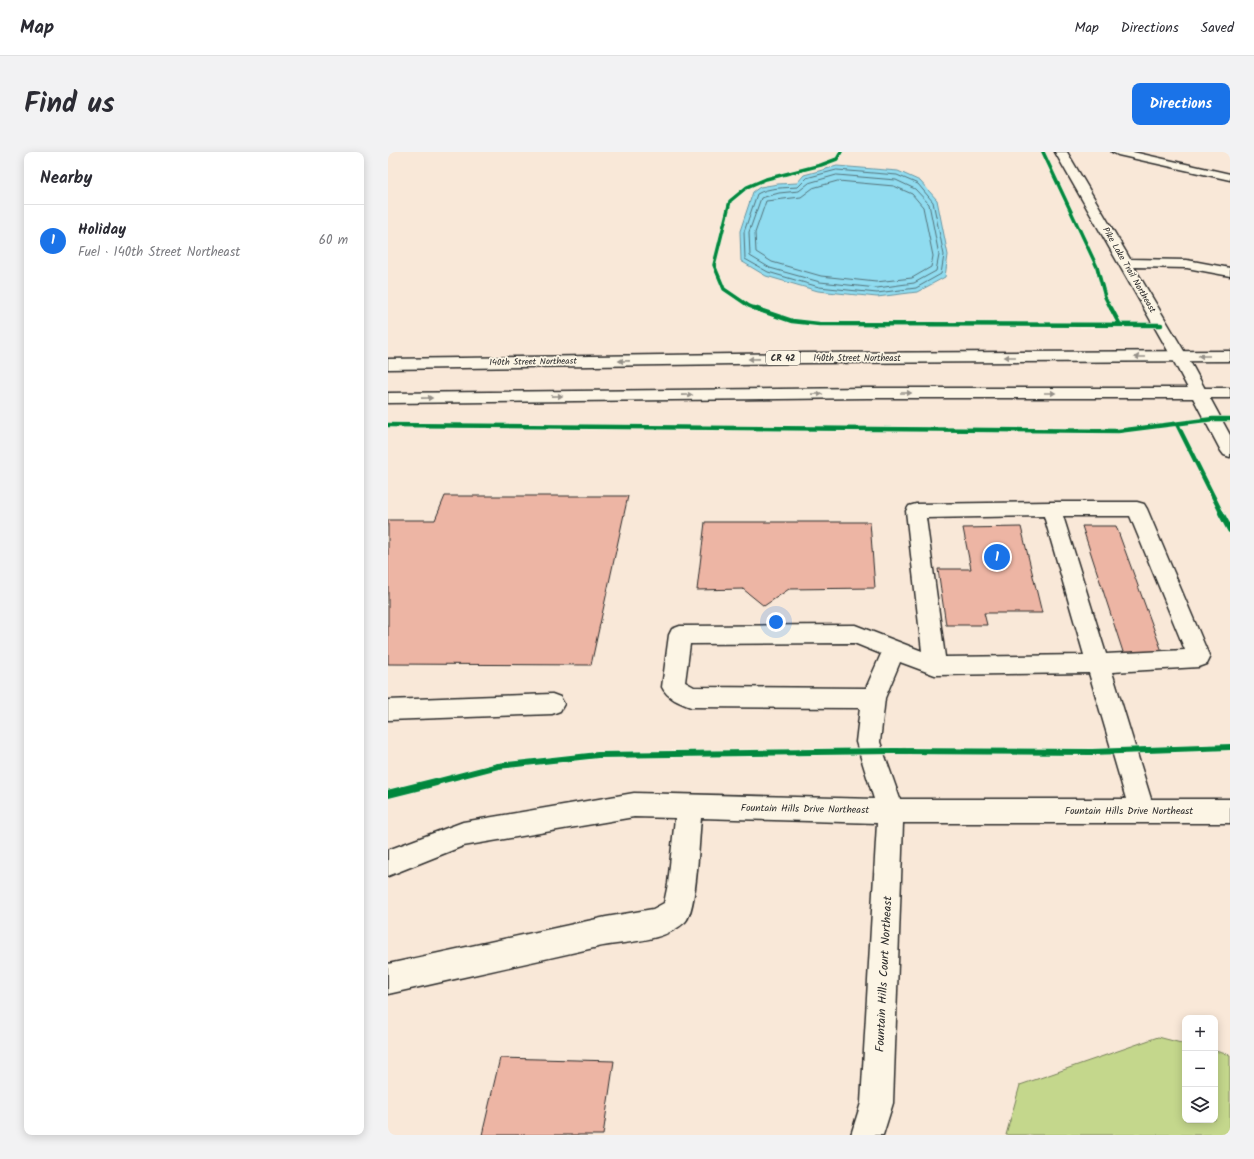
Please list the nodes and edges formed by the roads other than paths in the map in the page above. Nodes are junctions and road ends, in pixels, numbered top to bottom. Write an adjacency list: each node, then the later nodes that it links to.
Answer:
1 (1061, 152): 4 (main road, Pike Lake Trail Northeast)
2 (1118, 152): 3 (main road)
3 (1230, 177)
4 (1125, 263): 5 (main road); 6 (main road, Pike Lake Trail Northeast)
5 (1230, 272)
6 (1179, 356): 7 (main road, 140th Street Northeast / CR 42, one-way to 6); 8 (main road, 140th Street Northeast / CR 42, one-way to 8); 10 (main road, Pike Lake Trail Northeast)
7 (1230, 356)
8 (388, 364)
9 (1230, 392): 10 (main road)
10 (1198, 393): 11 (main road, one-way to 10); 12 (main road, Pike Lake Trail Northeast)
11 (388, 398)
12 (1230, 451)
13 (1051, 509): 15 (main road); 15 (main road); 16 (main road)
14 (894, 650): 16 (main road); 17 (main road); 17 (main road)
15 (1098, 664): 16 (main road); 22 (main road)
16 (935, 666)
17 (873, 698): 21 (main road)
18 (552, 704): 19 (main road)
19 (388, 710)
20 (689, 806): 21 (main road, Fountain Hills Drive Northeast); 24 (main road, Fountain Hills Drive Northeast); 25 (main road)
21 (892, 811): 22 (main road, Fountain Hills Drive Northeast); 26 (main road, Fountain Hills Court Northeast)
22 (1142, 811): 23 (main road, Fountain Hills Drive Northeast)
23 (1230, 811)
24 (388, 863)
25 (388, 979)
26 (867, 1135)

